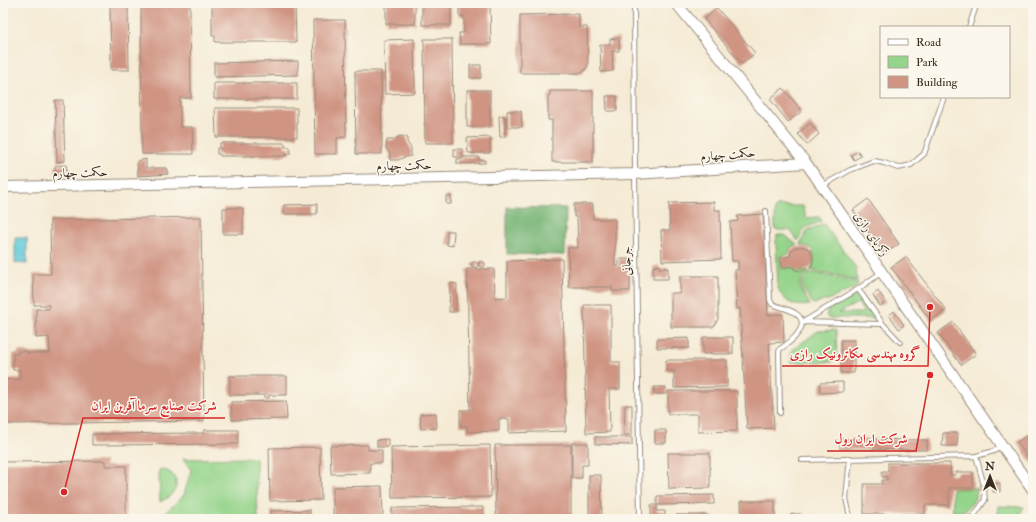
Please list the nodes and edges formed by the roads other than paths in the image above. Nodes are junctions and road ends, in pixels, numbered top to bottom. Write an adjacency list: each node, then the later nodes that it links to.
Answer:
1 (634, 3): 7 (lane, جرجانی)
2 (676, 3): 6 (street, زکریای رازی)
3 (977, 3): 4 (lane)
4 (969, 26)
5 (944, 98): 8 (lane)
6 (806, 163): 7 (street, حکمت چهارم); 8 (street, زکریای رازی)
7 (635, 174): 9 (street, حکمت چهارم); 22 (lane, جرجانی)
8 (822, 186): 11 (street, زکریای رازی)
9 (3, 187)
10 (766, 211): 13 (lane)
11 (882, 272): 12 (lane); 17 (street, زکریای رازی)
12 (858, 289): 13 (lane); 14 (lane)
13 (803, 322): 14 (lane); 16 (lane)
14 (883, 324): 15 (lane)
15 (900, 342)
16 (780, 413)
17 (1002, 445): 18 (lane); 21 (street, زکریای رازی)
18 (976, 456): 19 (lane); 24 (lane)
19 (850, 458): 20 (lane); 23 (lane)
20 (802, 460)
21 (1033, 490)
22 (640, 519)
23 (854, 519)
24 (964, 519)

